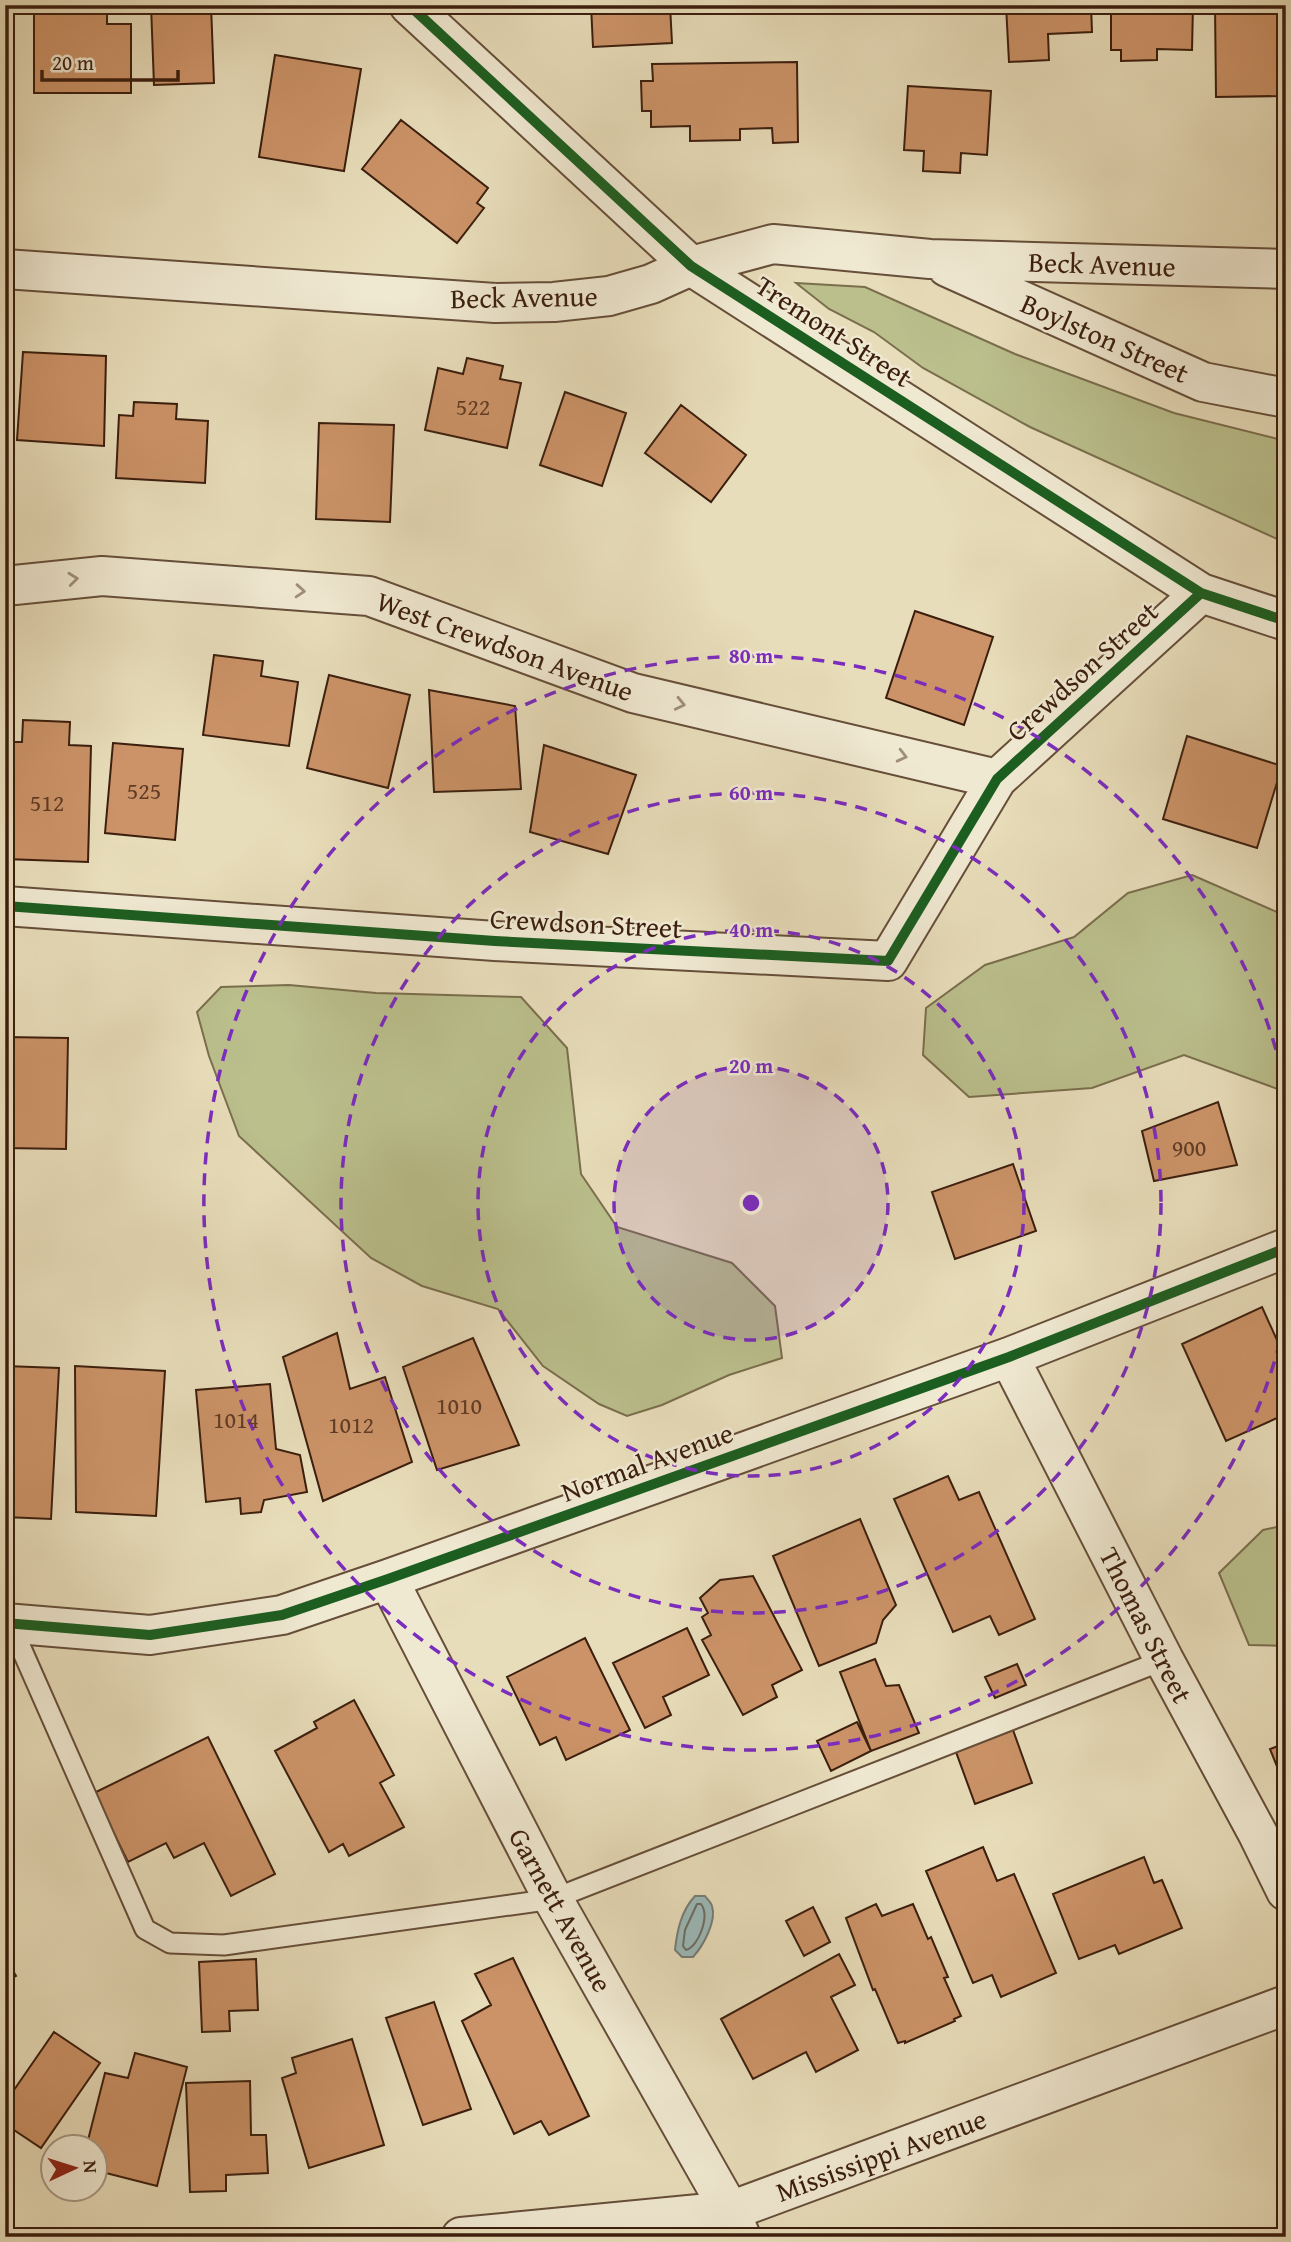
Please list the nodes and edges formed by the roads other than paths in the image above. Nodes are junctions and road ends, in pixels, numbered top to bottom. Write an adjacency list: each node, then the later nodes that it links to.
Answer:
1 (408, 5): 3 (street, Tremont Street)
2 (930, 259): 3 (street, Beck Avenue); 5 (street, Beck Avenue); 6 (street, Boylston Street)
3 (691, 266): 4 (street, Beck Avenue); 8 (street, Tremont Street)
4 (5, 269)
5 (1286, 269)
6 (1286, 398)
7 (5, 586): 10 (street, West Crewdson Avenue, one-way to 10)
8 (1202, 593): 9 (street, Tremont Street); 10 (street, Crewdson Street)
9 (1286, 621)
10 (997, 779): 11 (street, Crewdson Street)
11 (5, 906)
12 (1286, 1248): 13 (street, Normal Avenue)
13 (1009, 1357): 14 (street, Normal Avenue); 16 (street, Thomas Street)
14 (388, 1579): 15 (street, Normal Avenue); 18 (street, Garnett Avenue)
15 (7, 1623): 18 (lane)
16 (1164, 1660): 17 (street, Thomas Street); 18 (lane)
17 (1286, 1891)
18 (553, 1899): 20 (street, Garnett Avenue)
19 (1286, 2006): 20 (street, Mississippi Avenue)
20 (736, 2224): 21 (street, Mississippi Avenue)
21 (460, 2237)

